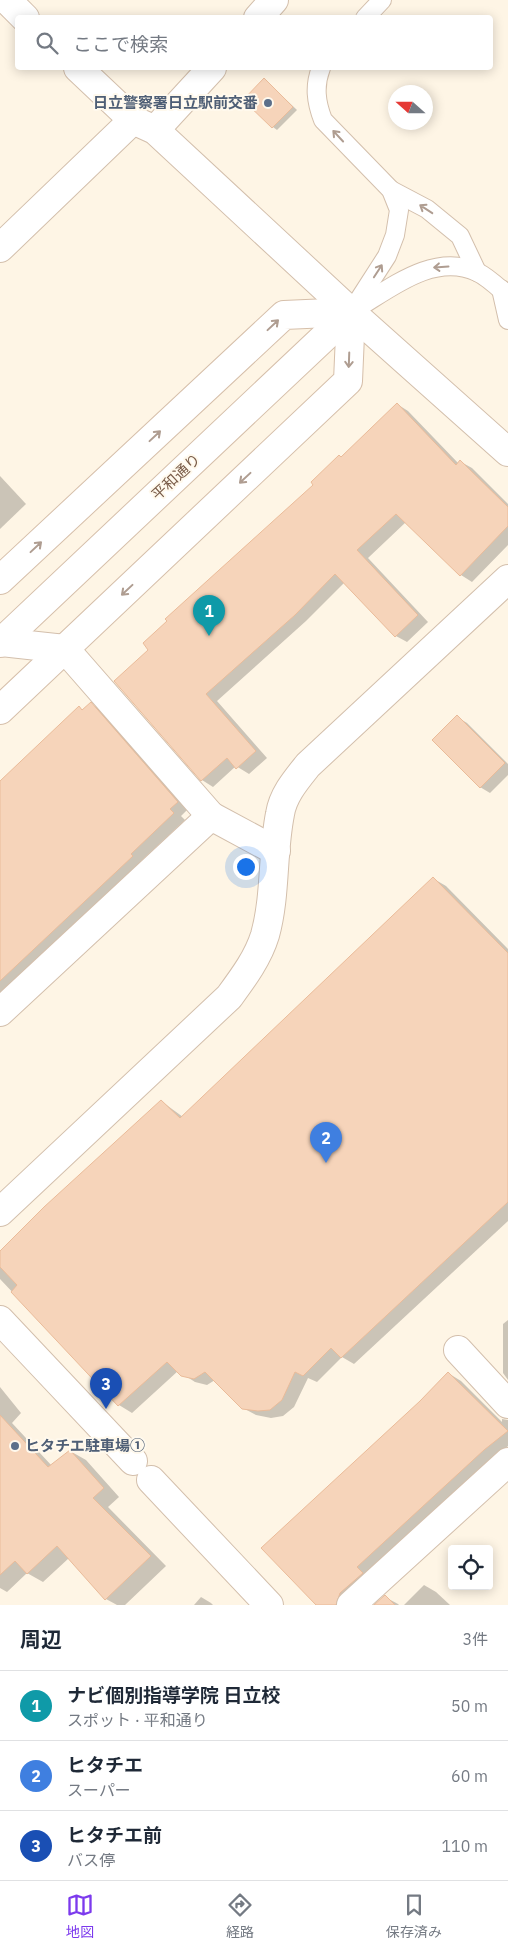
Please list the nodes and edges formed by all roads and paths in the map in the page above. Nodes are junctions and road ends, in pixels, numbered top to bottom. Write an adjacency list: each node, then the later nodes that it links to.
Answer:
1 (6, 0): 4 (street)
2 (274, 0): 5 (street)
3 (382, 0): 6 (lane)
4 (22, 15)
5 (261, 15)
6 (368, 15)
7 (80, 70): 10 (street)
8 (210, 70): 10 (street)
9 (321, 70): 11 (lane, one-way to 9)
10 (144, 125): 12 (street); 15 (street)
11 (391, 190): 13 (lane, one-way to 11); 15 (lane, one-way to 11)
12 (0, 248)
13 (477, 272): 14 (lane); 15 (lane, one-way to 15)
14 (504, 293): 16 (lane)
15 (351, 312): 17 (street); 19 (street, one-way to 15); 20 (street, 平和通り); 21 (street, one-way to 21)
16 (508, 320)
17 (508, 452)
18 (508, 579): 24 (street)
19 (0, 580)
20 (0, 642): 21 (street)
21 (65, 649): 22 (street); 23 (street)
22 (0, 710)
23 (211, 816): 24 (street); 25 (street)
24 (276, 851): 26 (street)
25 (0, 1012)
26 (0, 1212)
27 (0, 1320): 31 (street)
28 (458, 1350): 29 (street)
29 (508, 1404)
30 (508, 1462): 32 (street)
31 (269, 1605)
32 (351, 1605)

